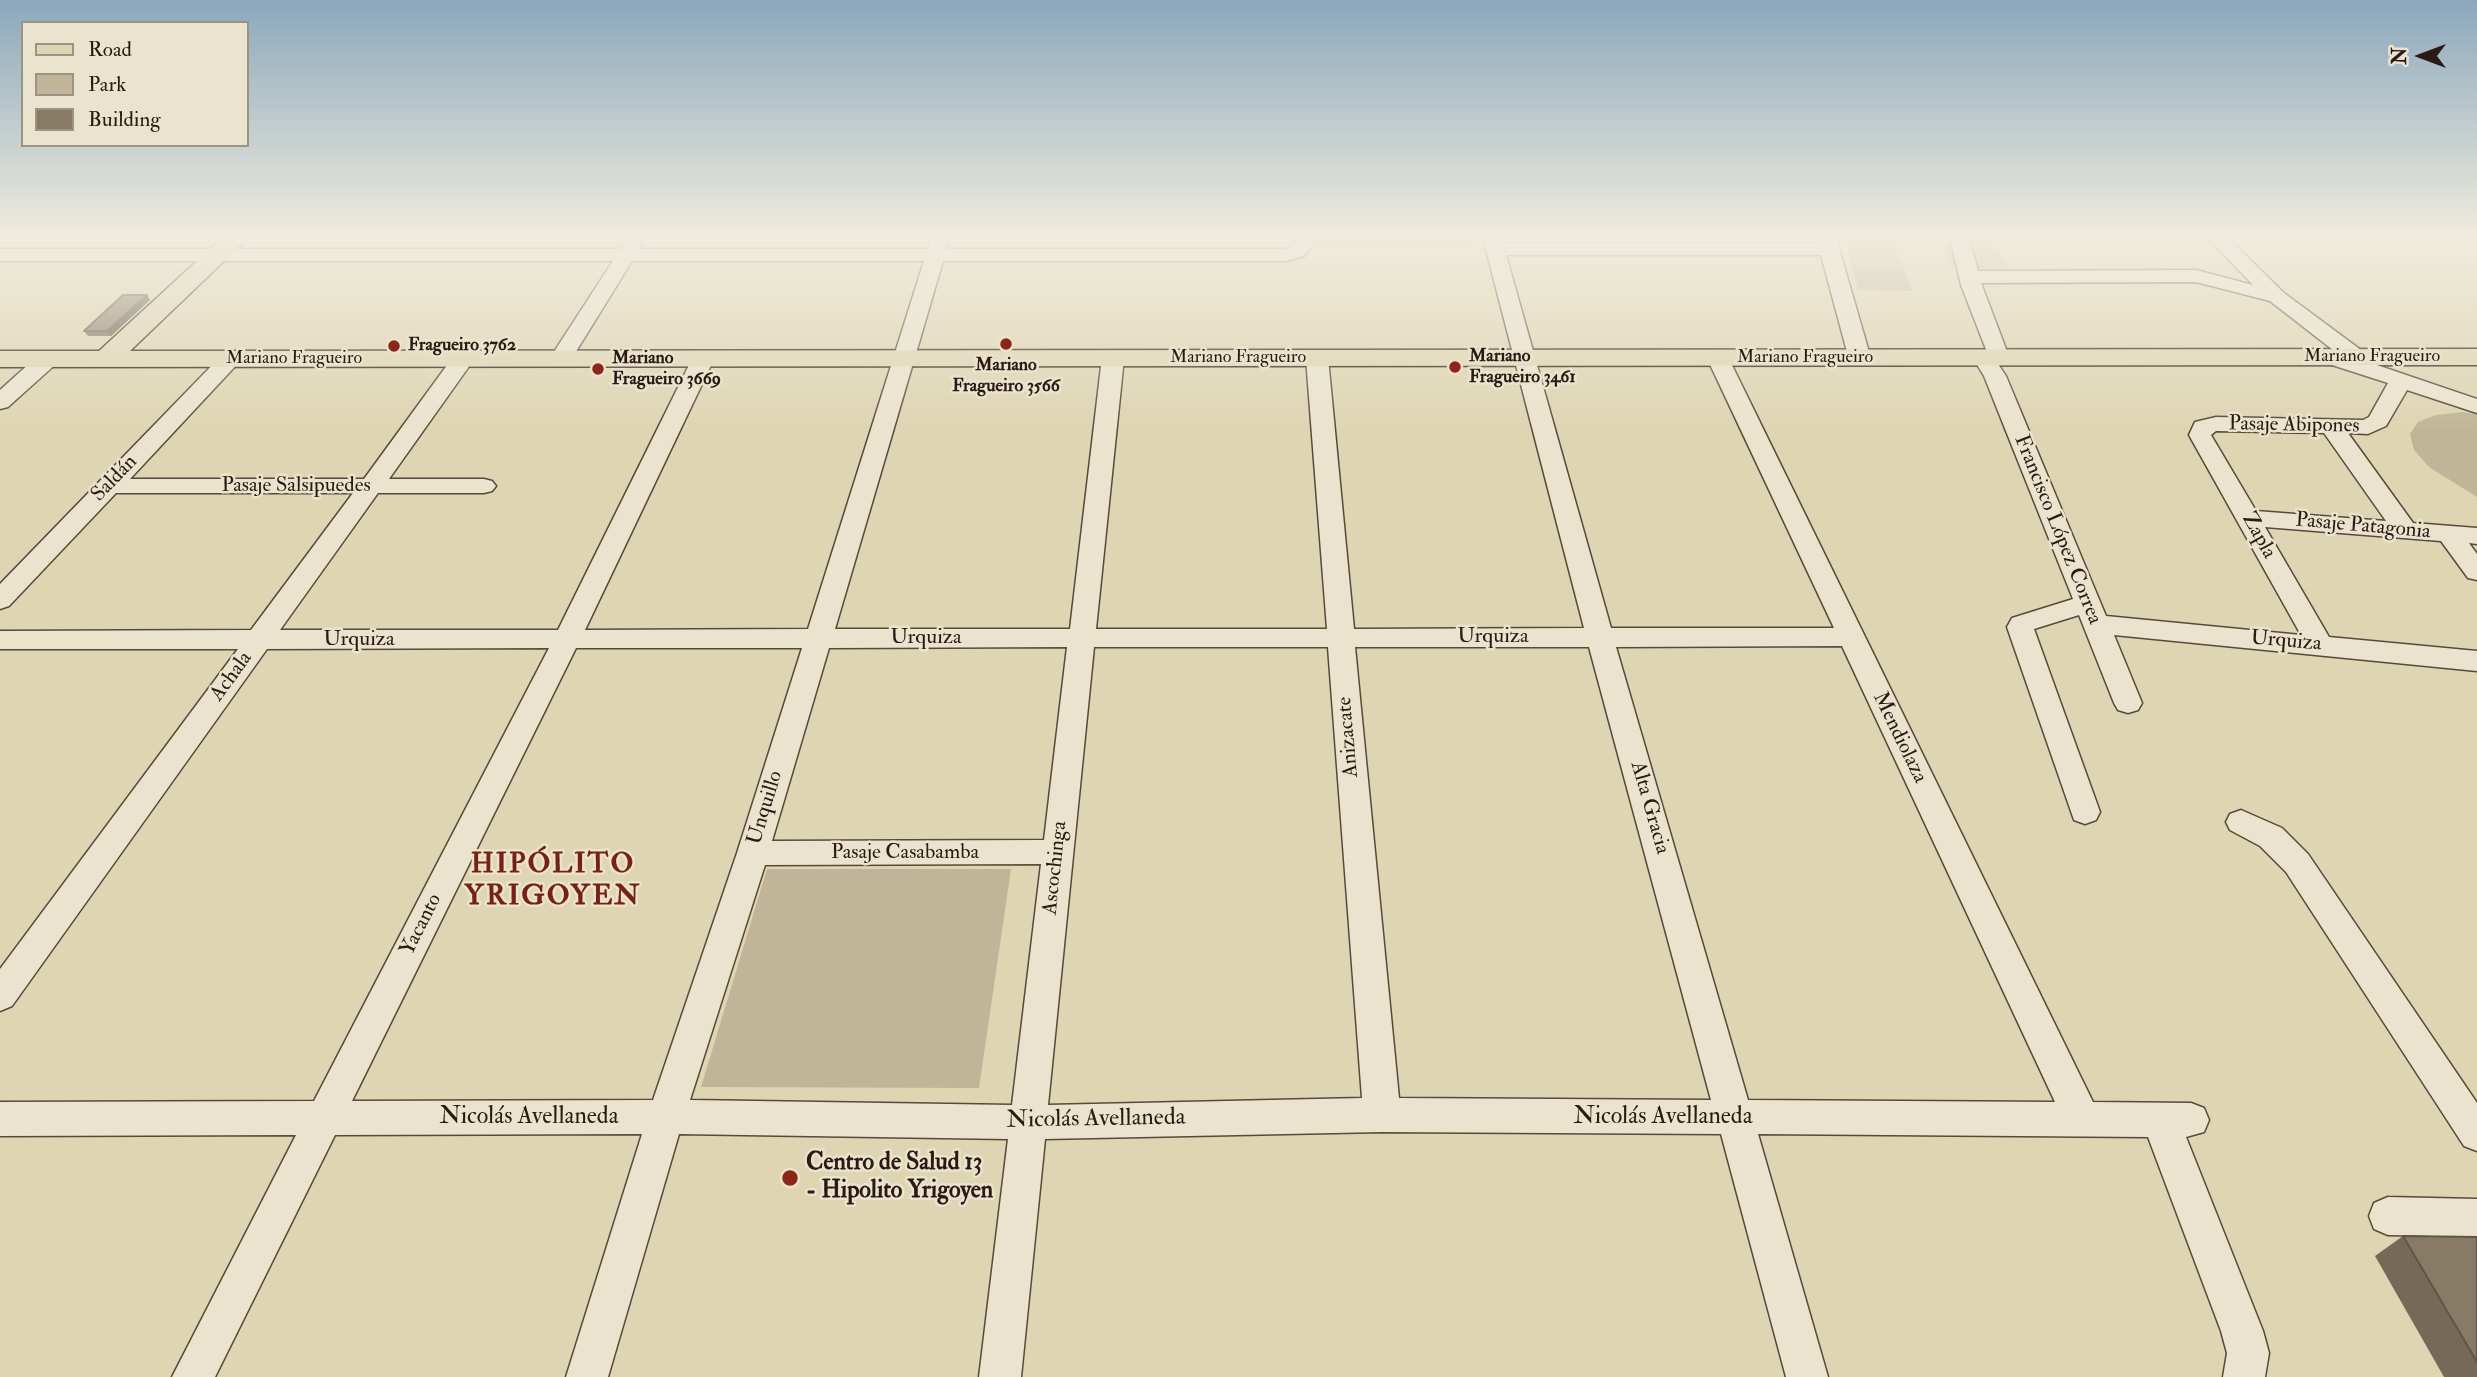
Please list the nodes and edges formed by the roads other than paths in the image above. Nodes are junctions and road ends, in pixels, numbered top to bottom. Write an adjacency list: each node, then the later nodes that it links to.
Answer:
1 (167, 302): 11 (main road)
2 (597, 302): 13 (street)
3 (922, 302): 14 (street, Unquillo)
4 (1508, 302): 17 (street, Alta Gracia)
5 (1844, 302): 23 (street)
6 (1976, 302): 8 (street, Francisco López Correa)
7 (2283, 302): 19 (street)
8 (1989, 354): 19 (main road, Mariano Fragueiro); 23 (main road, Mariano Fragueiro); 38 (street, Francisco López Correa)
9 (2477, 357): 19 (main road, Mariano Fragueiro)
10 (49, 358): 11 (main road, Mariano Fragueiro); 20 (main road, Mariano Fragueiro); 25 (street)
11 (107, 358): 21 (main road, Mariano Fragueiro)
12 (464, 358): 13 (main road, Mariano Fragueiro); 21 (main road, Mariano Fragueiro); 30 (street, Achala)
13 (561, 358): 22 (main road, Mariano Fragueiro)
14 (905, 358): 15 (main road, Mariano Fragueiro); 22 (main road, Mariano Fragueiro); 42 (street, Unquillo)
15 (1113, 358): 16 (main road, Mariano Fragueiro); 43 (street, Ascochinga)
16 (1317, 358): 17 (main road, Mariano Fragueiro); 39 (street, Anizacate)
17 (1522, 358): 18 (main road, Mariano Fragueiro); 40 (street, Alta Gracia)
18 (1718, 358): 23 (main road, Mariano Fragueiro); 41 (street, Mendiolaza)
19 (2346, 358): 24 (street)
20 (0, 359)
21 (231, 359): 29 (street, Saldán)
22 (704, 359): 46 (street, Yacanto)
23 (1860, 359)
24 (2400, 380): 26 (street); 28 (street, Pasaje Abipones)
25 (0, 402)
26 (2477, 406)
27 (2203, 427): 28 (street, Pasaje Abipones); 32 (street, Zapla)
28 (2332, 428): 33 (street)
29 (108, 486): 30 (street, Pasaje Salsipuedes); 37 (street, Saldán)
30 (371, 486): 31 (street, Pasaje Salsipuedes); 45 (street, Achala)
31 (484, 486)
32 (2249, 518): 33 (street, Pasaje Patagonia); 47 (street, Zapla)
33 (2406, 531): 34 (street, Pasaje Patagonia)
34 (2449, 534): 35 (street, Pasaje Patagonia); 36 (street)
35 (2477, 536)
36 (2477, 572)
37 (0, 600)
38 (2090, 614): 47 (street, Urquiza); 49 (street, Francisco López Correa); 50 (street)
39 (1340, 637): 40 (street, Urquiza); 43 (street, Urquiza); 55 (street, Anizacate)
40 (1602, 637): 41 (street, Urquiza); 58 (street, Alta Gracia)
41 (1851, 637): 57 (street, Mendiolaza)
42 (817, 638): 43 (street, Urquiza); 46 (street, Urquiza); 53 (street, Unquillo)
43 (1083, 638): 52 (street, Ascochinga)
44 (0, 640): 45 (street, Urquiza)
45 (260, 640): 46 (street, Urquiza); 54 (street, Achala)
46 (567, 640): 60 (street, Yacanto)
47 (2320, 645): 48 (street, Urquiza)
48 (2477, 662)
49 (2128, 703)
50 (2085, 812)
51 (2241, 822): 62 (street)
52 (1057, 852): 53 (street, Pasaje Casabamba); 61 (street, Ascochinga)
53 (753, 853): 56 (street, Unquillo)
54 (0, 996)
55 (1382, 1115): 58 (street, Nicolás Avellaneda); 61 (street, Nicolás Avellaneda)
56 (666, 1117): 60 (street, Nicolás Avellaneda); 61 (street, Nicolás Avellaneda); 66 (street, Unquillo)
57 (2081, 1117): 58 (street, Nicolás Avellaneda); 69 (street, Nicolás Avellaneda)
58 (1736, 1118): 68 (street, Alta Gracia)
59 (0, 1119): 60 (street, Nicolás Avellaneda)
60 (323, 1119): 65 (street, Yacanto)
61 (1029, 1122): 67 (street, Ascochinga)
62 (2477, 1134)
63 (2388, 1216): 64 (street)
64 (2477, 1218)
65 (193, 1377)
66 (587, 1377)
67 (1000, 1377)
68 (1807, 1377)
69 (2244, 1377)

